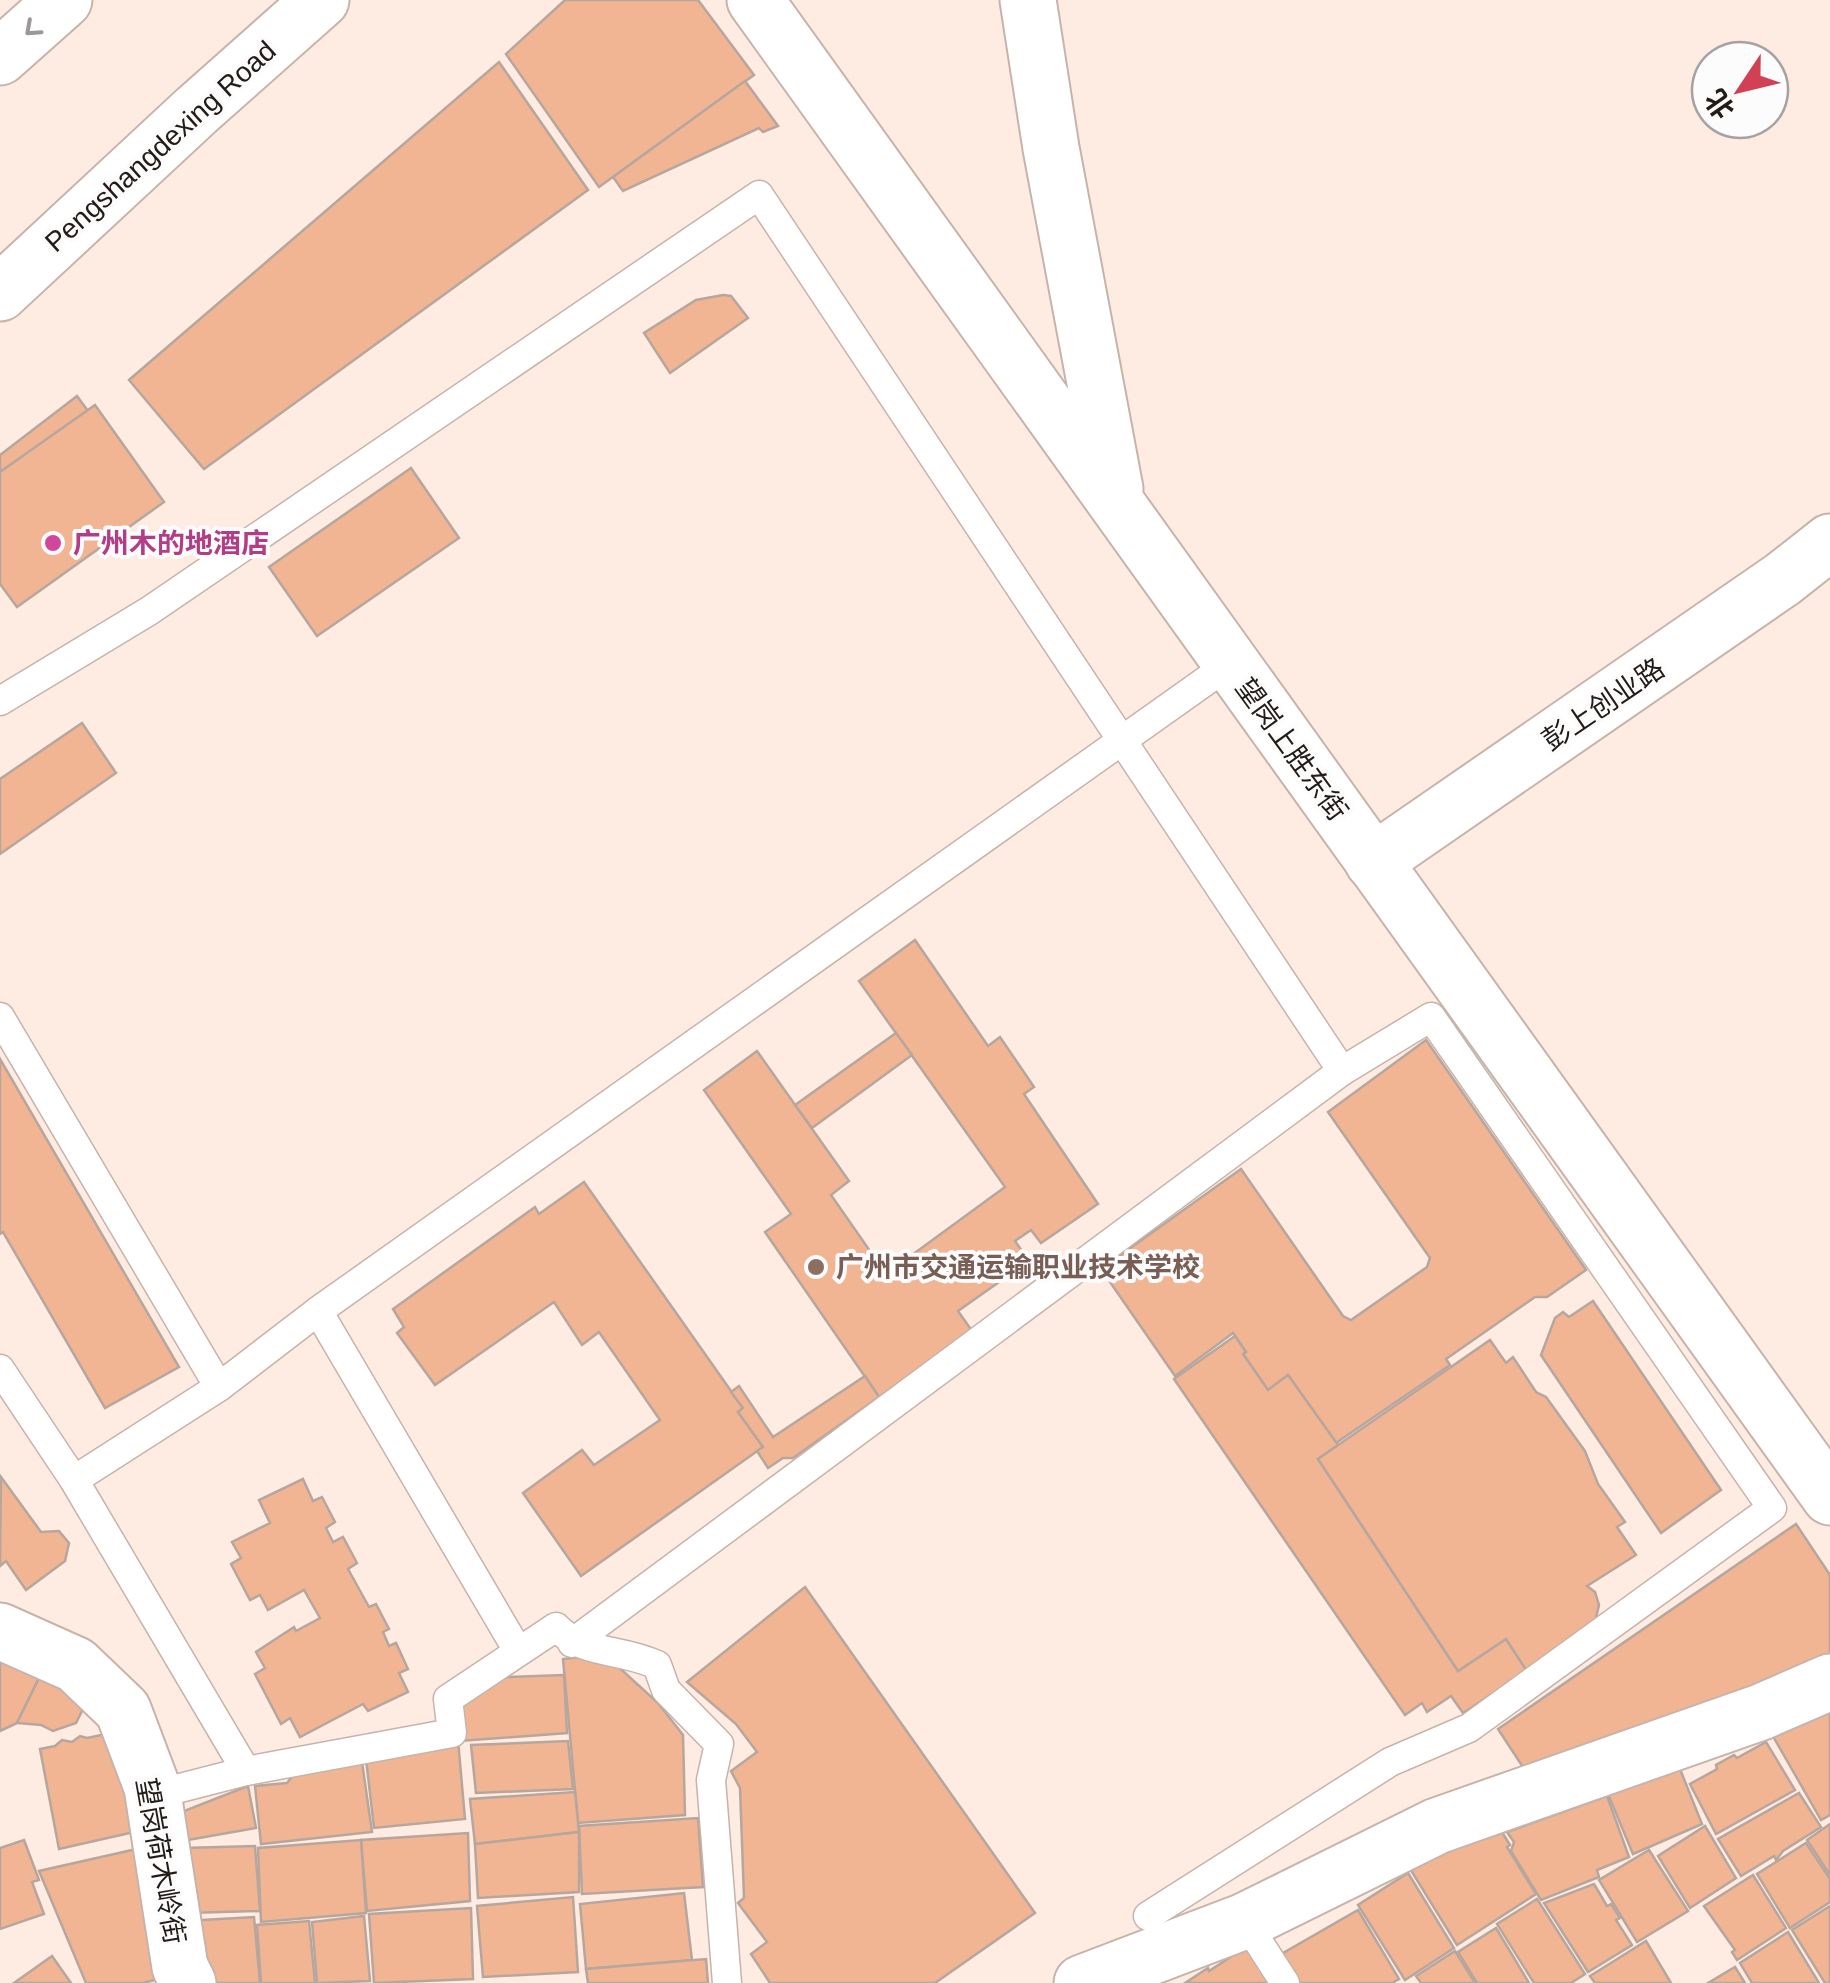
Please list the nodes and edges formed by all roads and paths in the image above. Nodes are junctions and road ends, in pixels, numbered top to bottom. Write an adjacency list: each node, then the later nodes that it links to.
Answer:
1 (64, 0): 5 (street, one-way to 5)
2 (322, 0): 6 (street, Pengshangdexing Road)
3 (755, 0): 7 (street, 望岗上胜东街)
4 (1028, 0): 7 (street)
5 (0, 58)
6 (0, 293)
7 (1118, 507): 9 (street, 望岗上胜东街)
8 (1830, 542): 12 (street, 彭上创业路)
9 (1231, 664): 11 (lane); 12 (street, 望岗上胜东街)
10 (1, 698): 11 (lane)
11 (1124, 742): 14 (lane); 15 (lane)
12 (1372, 862): 19 (street, 望岗上胜东街)
13 (0, 1017): 17 (lane)
14 (1342, 1071): 21 (lane); 26 (lane)
15 (318, 1311): 17 (lane); 22 (lane)
16 (0, 1369): 18 (lane)
17 (219, 1387): 18 (lane)
18 (74, 1480): 24 (lane)
19 (1830, 1497)
20 (0, 1631): 25 (street, 望岗荷木岭街)
21 (572, 1643): 22 (lane); 29 (lane)
22 (518, 1651): 24 (lane)
23 (1830, 1682): 27 (street)
24 (246, 1771): 25 (lane)
25 (153, 1795): 28 (street, 望岗荷木岭街)
26 (1148, 1916)
27 (1245, 1921): 30 (street); 31 (lane)
28 (188, 1983)
29 (727, 1983)
30 (1082, 1983)
31 (1285, 1983)

